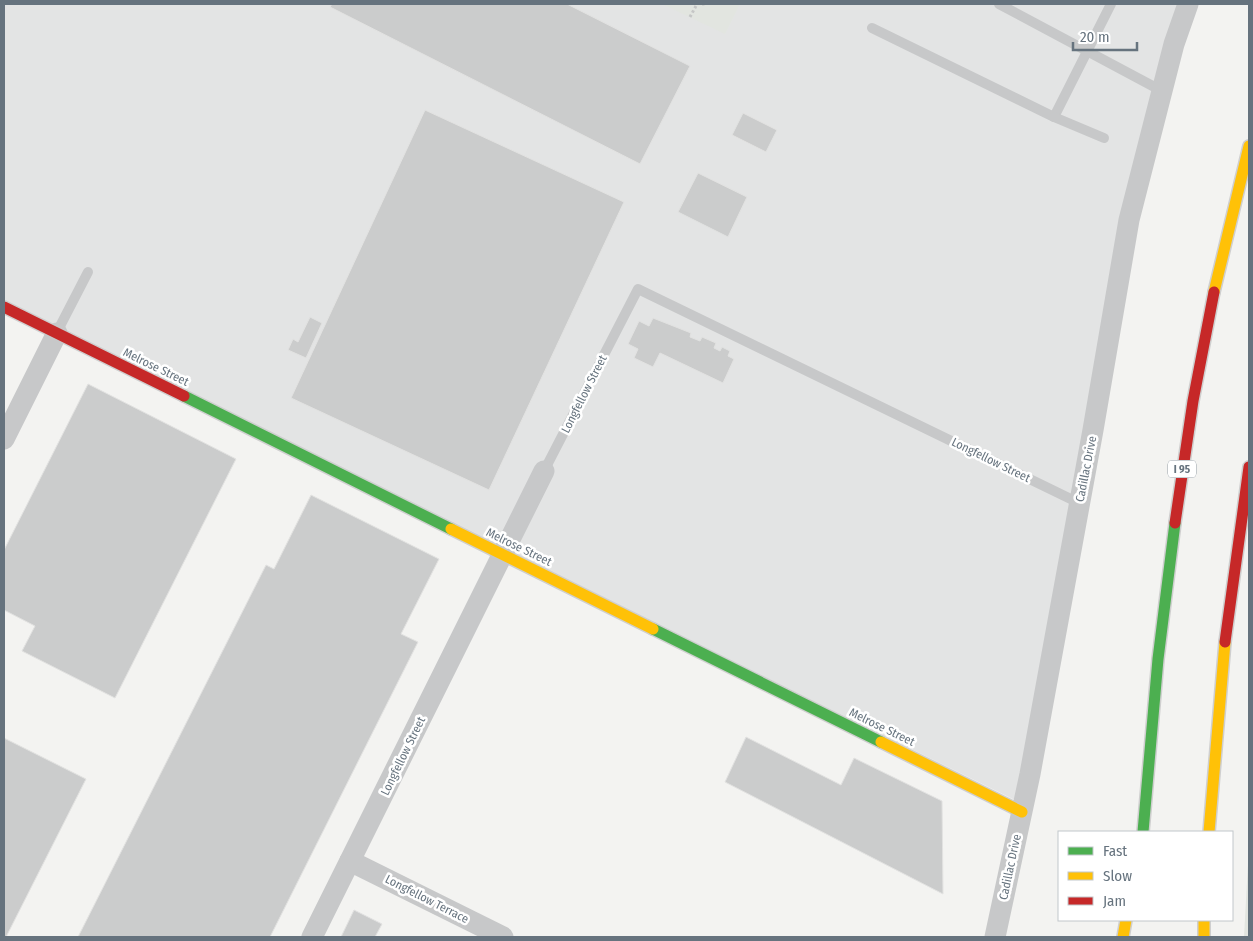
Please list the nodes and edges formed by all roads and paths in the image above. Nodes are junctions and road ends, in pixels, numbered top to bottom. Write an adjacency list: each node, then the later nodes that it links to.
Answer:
1 (697, 4): 7 (path)
2 (702, 4): 3 (path)
3 (706, 4)
4 (999, 4): 9 (lane)
5 (1111, 4): 9 (lane)
6 (1188, 4): 10 (street, Cadillac Drive)
7 (690, 17)
8 (872, 28): 11 (lane)
9 (1088, 51): 10 (lane); 11 (lane)
10 (1162, 91): 20 (street, Cadillac Drive)
11 (1054, 117): 12 (lane)
12 (1104, 138)
13 (1249, 146): 23 (main road, I 95)
14 (88, 272): 16 (lane)
15 (4, 306): 16 (main road, Melrose Street)
16 (56, 333): 17 (street); 21 (main road, Melrose Street)
17 (4, 439)
18 (1249, 467): 24 (main road)
19 (544, 471): 20 (lane, Longfellow Street); 21 (street, Longfellow Street)
20 (1079, 504): 22 (street, Cadillac Drive)
21 (501, 554): 22 (main road, Melrose Street); 25 (street, Longfellow Street)
22 (1022, 812): 30 (street, Cadillac Drive)
23 (1141, 831)
24 (1209, 831)
25 (350, 861): 28 (street, Longfellow Street); 29 (street, Longfellow Terrace)
26 (1126, 921): 31 (main road)
27 (1204, 921): 32 (main road)
28 (312, 937)
29 (503, 937)
30 (995, 937)
31 (1123, 937)
32 (1204, 937)

